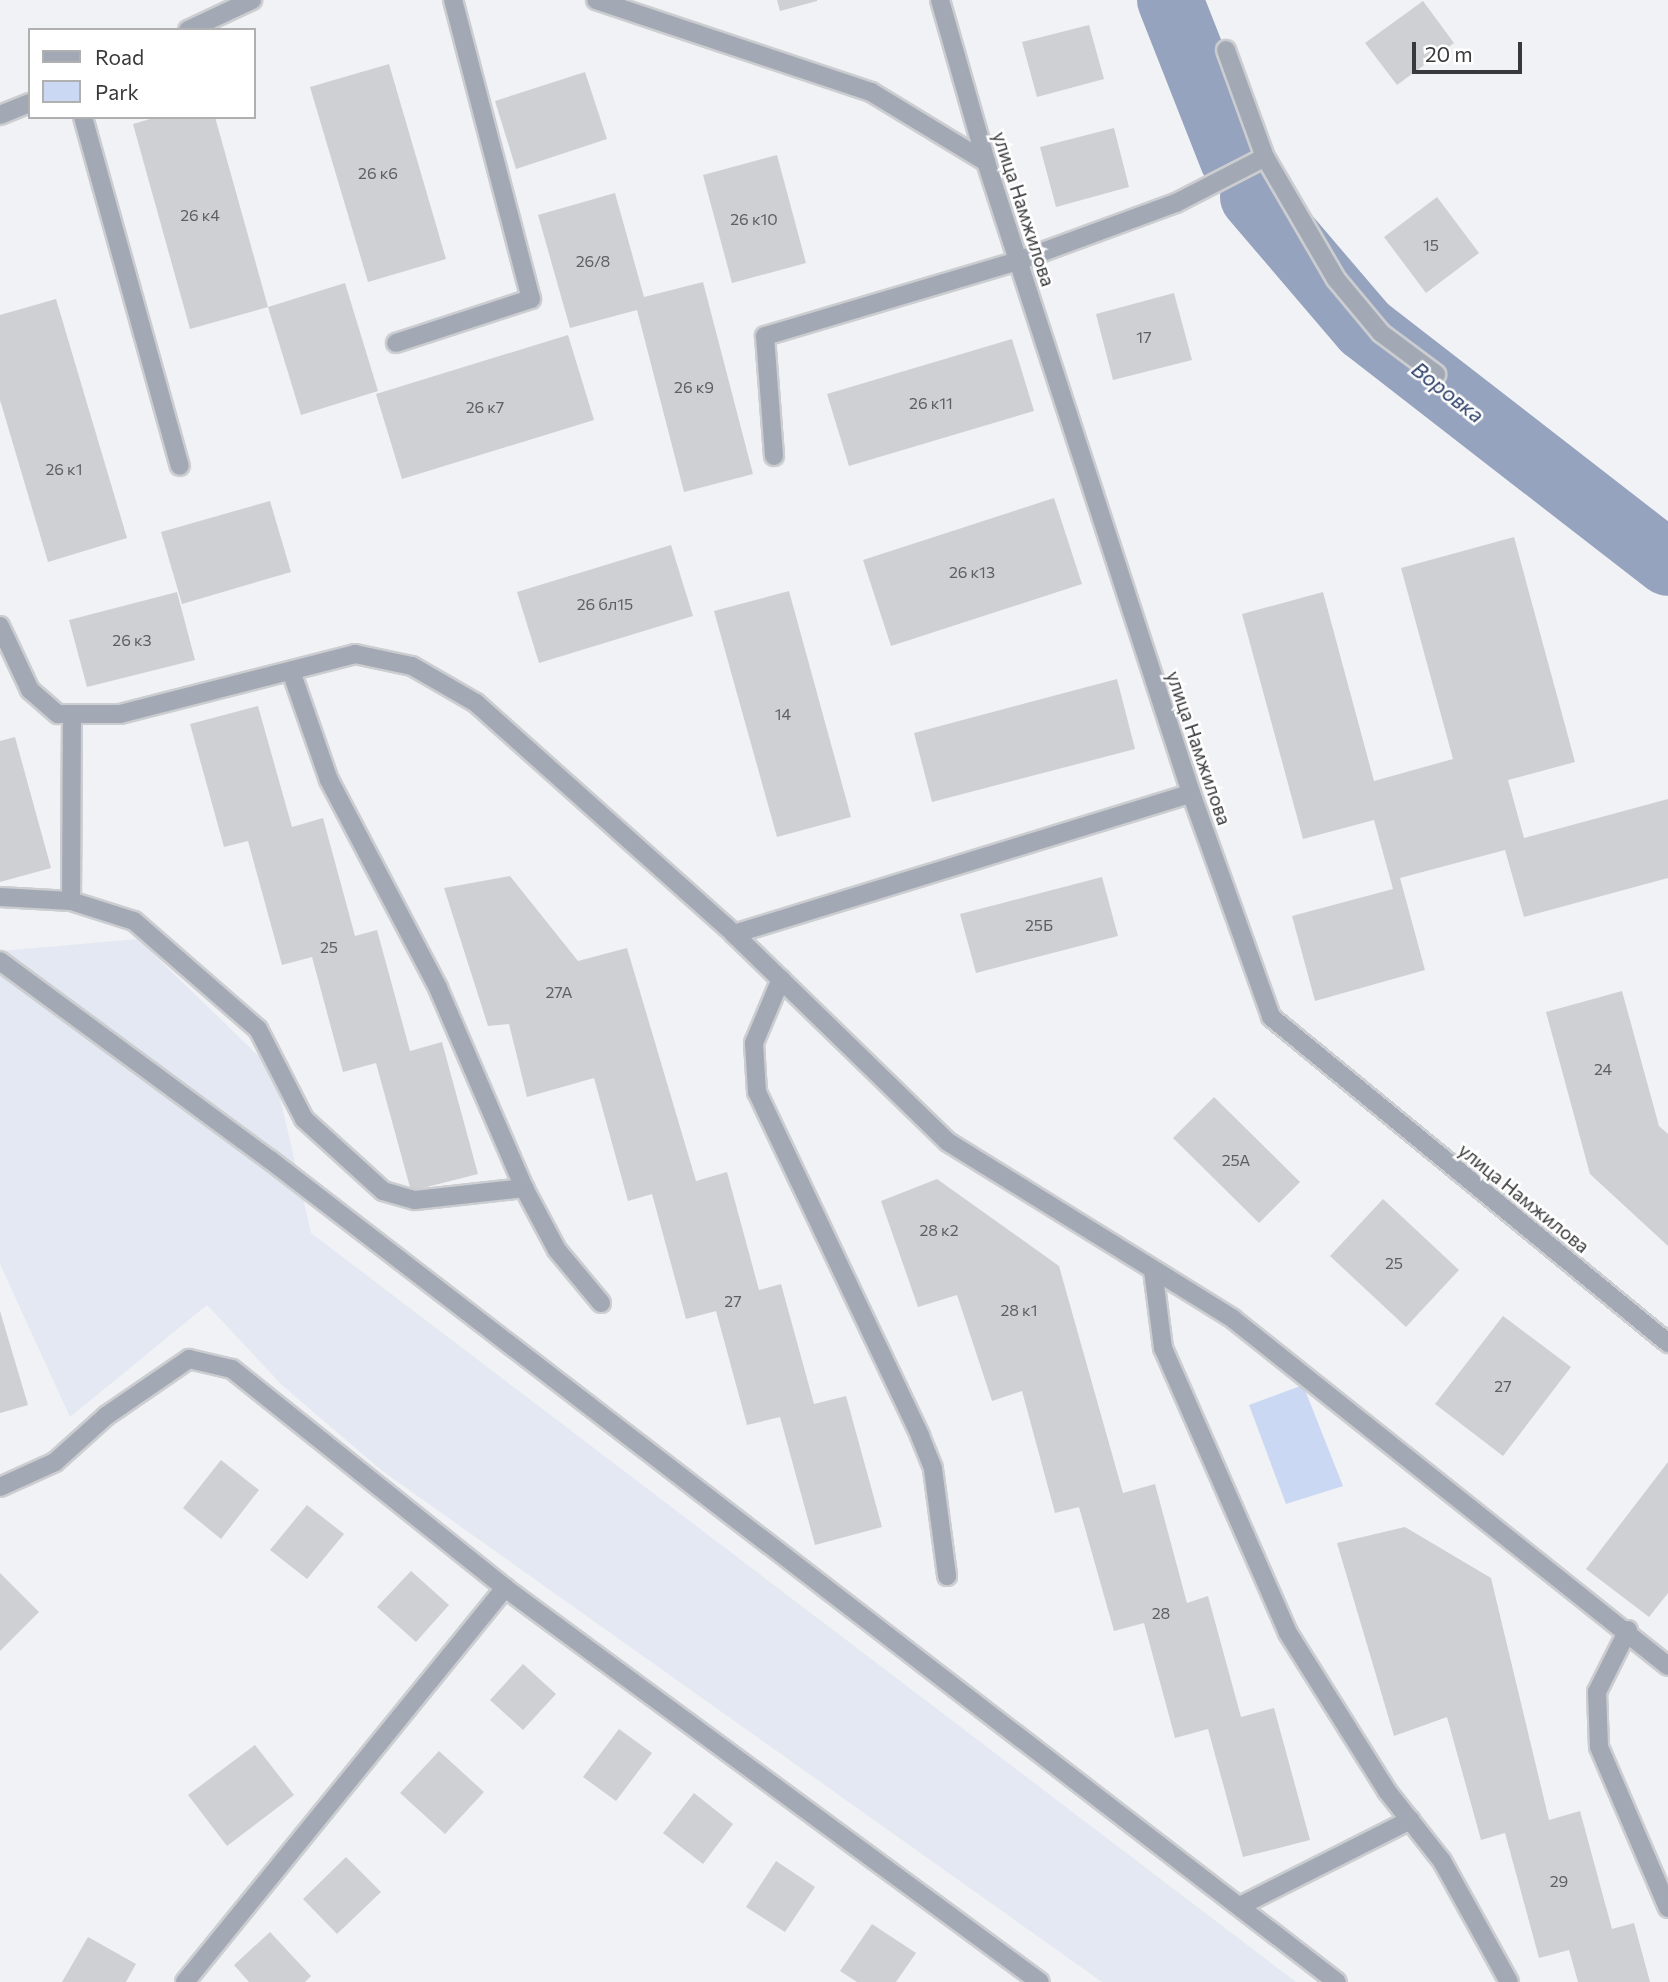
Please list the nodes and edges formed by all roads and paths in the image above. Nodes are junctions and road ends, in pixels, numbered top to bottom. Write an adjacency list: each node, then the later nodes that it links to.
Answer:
1 (252, 0): 5 (street)
2 (453, 0): 13 (street)
3 (596, 0): 11 (street)
4 (940, 0): 11 (street, улица Намжилова)
5 (192, 28)
6 (1226, 50): 10 (street)
7 (28, 104): 8 (street)
8 (0, 115)
9 (84, 119): 16 (street)
10 (1265, 157): 12 (street); 14 (street)
11 (986, 162): 12 (street, улица Намжилова)
12 (1018, 261): 15 (street); 20 (street, улица Намжилова)
13 (396, 343)
14 (1436, 374)
15 (774, 456)
16 (180, 466)
17 (0, 626): 19 (street)
18 (291, 671): 19 (street); 23 (street); 26 (street)
19 (72, 714): 22 (street)
20 (1191, 793): 23 (street); 29 (street, улица Намжилова)
21 (0, 897): 22 (street)
22 (71, 901): 26 (street)
23 (734, 934): 25 (street)
24 (0, 961): 36 (street)
25 (781, 979): 27 (street); 31 (street)
26 (524, 1188): 28 (street)
27 (1153, 1270): 33 (street); 35 (street)
28 (601, 1303)
29 (1668, 1343)
30 (0, 1487): 32 (street)
31 (947, 1576)
32 (505, 1588): 38 (street); 39 (street)
33 (1628, 1630): 34 (street); 37 (street)
34 (1668, 1666)
35 (1410, 1821): 36 (street); 41 (street)
36 (1240, 1906): 40 (street)
37 (1668, 1908)
38 (185, 1982)
39 (1041, 1982)
40 (1337, 1982)
41 (1509, 1982)

